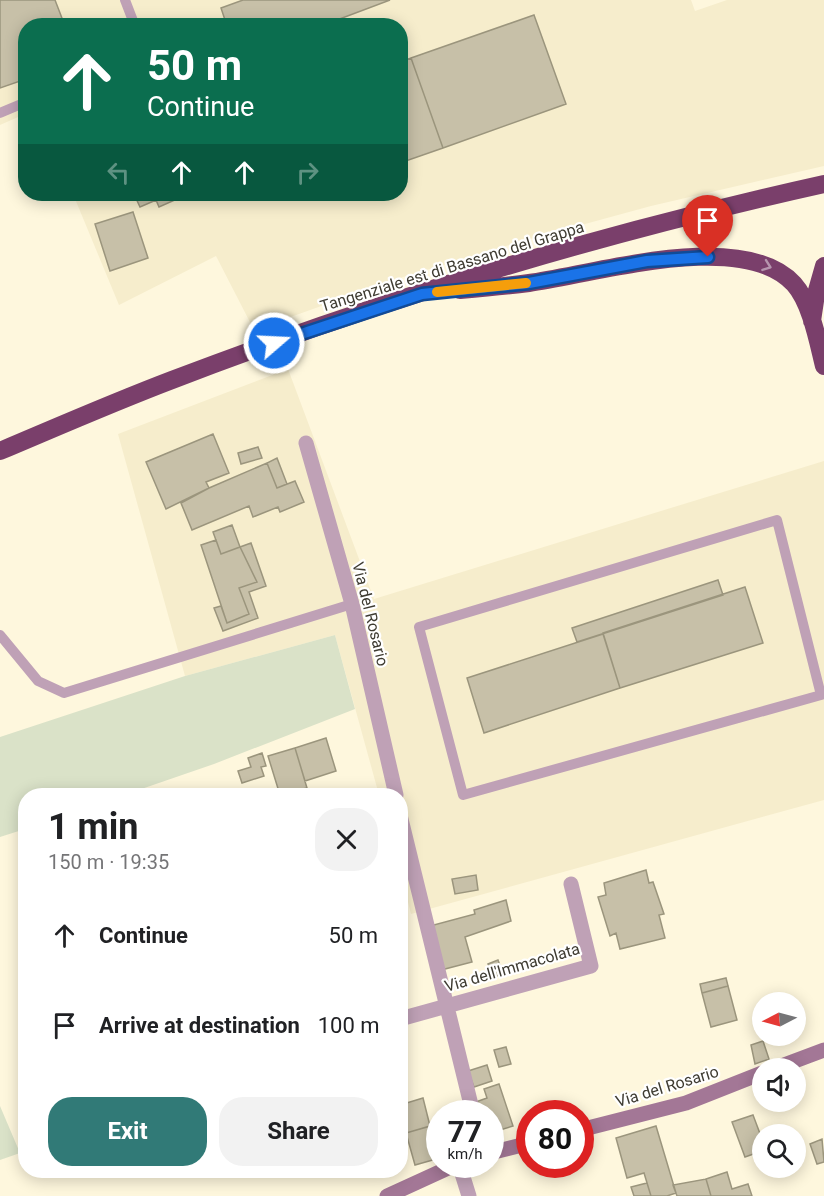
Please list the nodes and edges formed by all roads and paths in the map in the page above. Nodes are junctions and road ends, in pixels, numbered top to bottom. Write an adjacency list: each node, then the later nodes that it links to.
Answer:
1 (126, 0): 2 (lane)
2 (132, 18)
3 (18, 105): 4 (lane)
4 (0, 113)
5 (824, 184): 7 (highway, Tangenziale est di Bassano del Grappa)
6 (824, 266): 8 (highway)
7 (422, 294): 8 (highway, one-way to 8); 11 (highway, Tangenziale est di Bassano del Grappa)
8 (812, 321): 9 (highway)
9 (824, 366)
10 (306, 443): 12 (street, Via del Rosario)
11 (0, 451)
12 (352, 604): 13 (lane); 15 (street, Via del Rosario)
13 (0, 635)
14 (822, 694): 14 (lane)
15 (394, 788)
16 (408, 880): 18 (street)
17 (571, 884): 18 (street, Via dell'Immacolata)
18 (447, 1005): 19 (street, Via dell'Immacolata); 23 (street)
19 (408, 1017)
20 (824, 1050): 21 (street)
21 (803, 1058)
22 (752, 1077): 24 (street, Via del Rosario)
23 (470, 1100)
24 (594, 1126)
25 (427, 1178): 27 (street)
26 (463, 1178): 28 (street)
27 (387, 1196)
28 (470, 1196)

